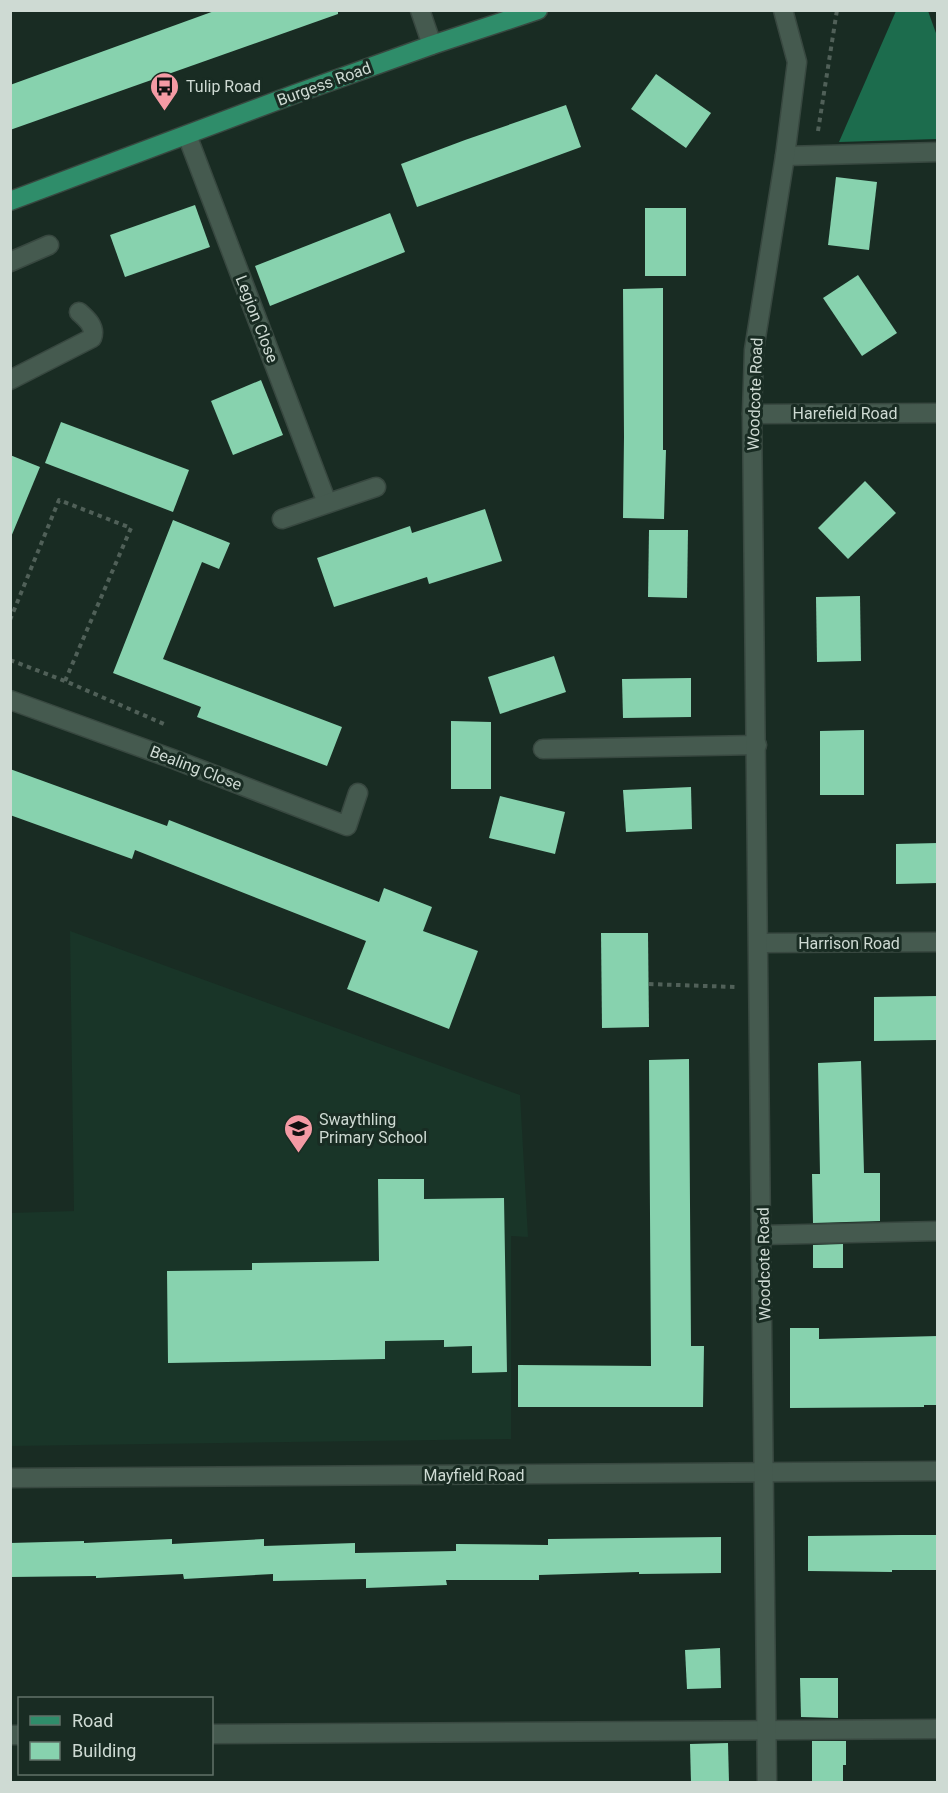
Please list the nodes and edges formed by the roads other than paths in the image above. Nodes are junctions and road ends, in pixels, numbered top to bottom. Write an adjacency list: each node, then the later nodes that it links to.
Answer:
1 (420, 10): 4 (street)
2 (538, 10): 4 (main road, Burgess Road)
3 (783, 10): 7 (street, Woodcote Road)
4 (432, 45): 5 (main road, Burgess Road)
5 (187, 135): 8 (main road, Burgess Road); 16 (street, Legion Close)
6 (938, 152): 7 (street)
7 (785, 156): 14 (street, Woodcote Road)
8 (10, 201)
9 (49, 245): 10 (street)
10 (10, 262)
11 (79, 312): 12 (street)
12 (10, 380)
13 (938, 413): 14 (street, Harefield Road)
14 (752, 414): 19 (street, Woodcote Road)
15 (376, 487): 16 (street)
16 (327, 503): 17 (street)
17 (282, 519)
18 (10, 700): 21 (street, Bealing Close)
19 (758, 746): 20 (street); 23 (street, Woodcote Road)
20 (543, 749)
21 (358, 793)
22 (938, 942): 23 (street, Harrison Road)
23 (761, 943): 25 (street, Woodcote Road)
24 (938, 1231): 25 (street)
25 (764, 1235): 27 (street, Woodcote Road)
26 (938, 1471): 27 (street, Mayfield Road)
27 (766, 1473): 28 (street, Mayfield Road); 30 (street, Woodcote Road)
28 (10, 1478)
29 (938, 1729): 30 (street)
30 (766, 1730): 31 (street); 32 (street, Woodcote Road)
31 (213, 1734)
32 (767, 1782)

